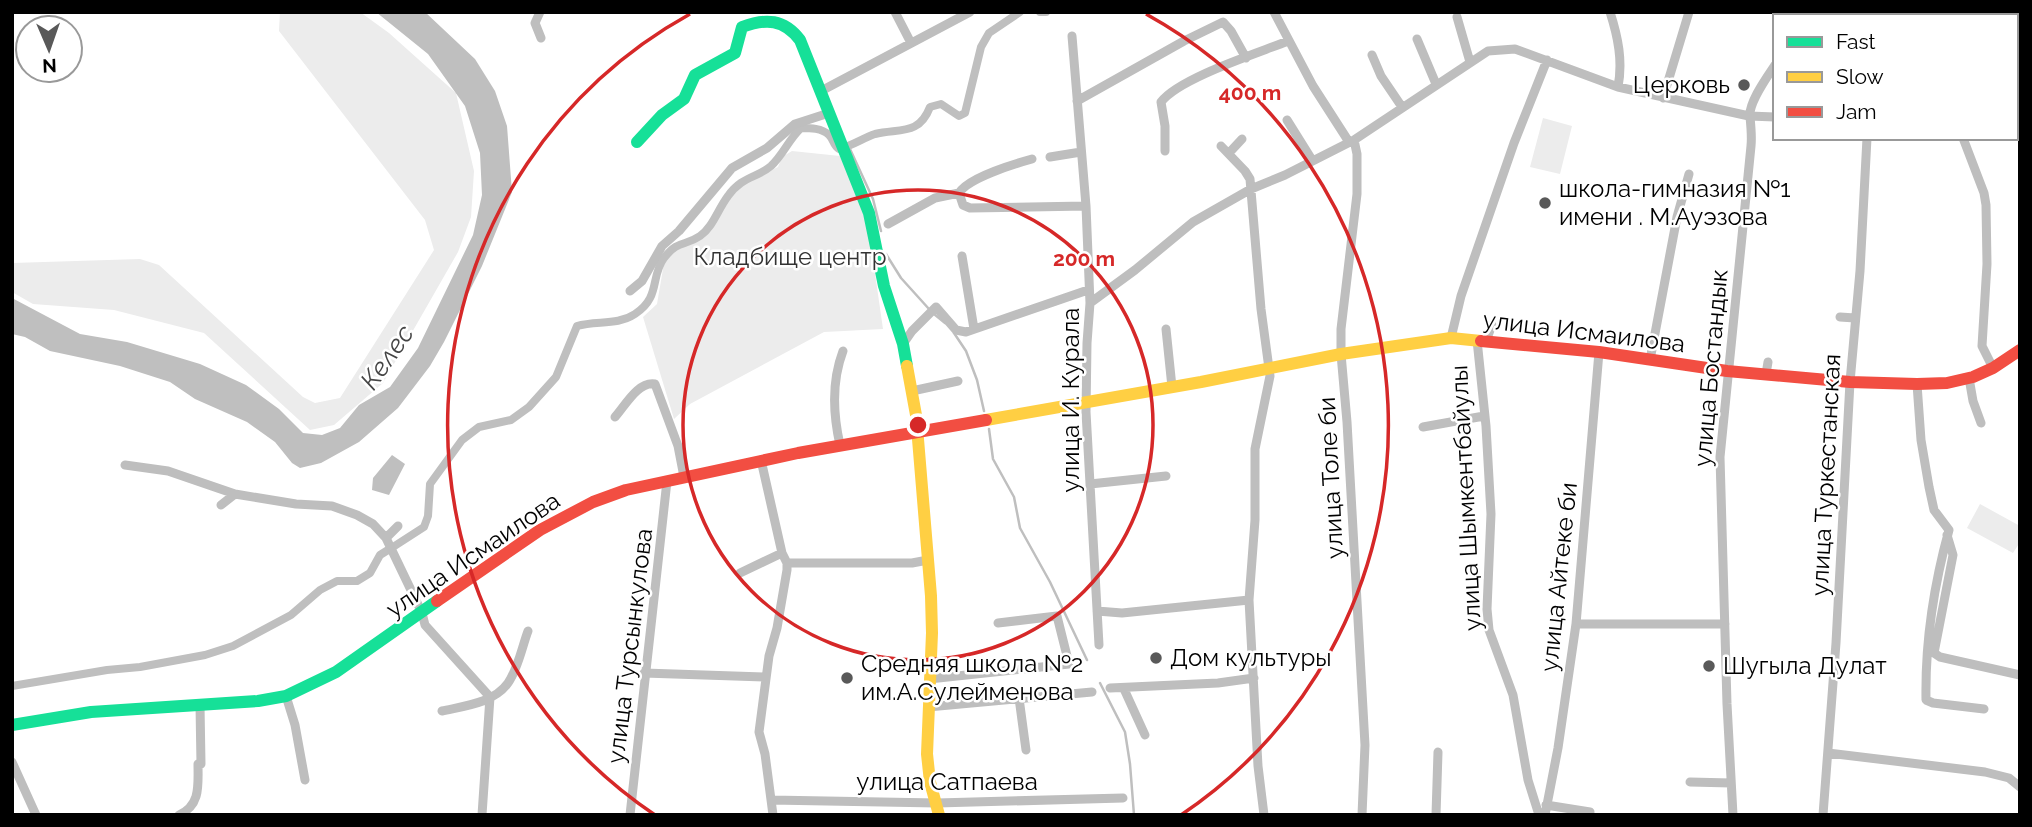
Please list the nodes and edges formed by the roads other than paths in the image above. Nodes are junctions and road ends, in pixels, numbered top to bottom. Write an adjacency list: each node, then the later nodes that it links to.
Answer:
1 (540, 12): 10 (street)
2 (895, 12): 13 (street)
3 (970, 12): 13 (street)
4 (1274, 12): 12 (street, улица Толе би)
5 (1609, 12): 20 (street)
6 (1689, 12): 23 (street)
7 (755, 17): 21 (main road); 35 (main road)
8 (1457, 17): 17 (street)
9 (1072, 36): 24 (street, улица И. Курала)
10 (541, 38)
11 (1417, 39): 19 (street)
12 (1288, 41): 15 (street); 34 (street, улица Толе би)
13 (911, 43): 21 (street)
14 (1372, 55): 25 (street)
15 (1246, 58): 24 (street); 37 (street)
16 (1547, 60): 17 (street); 20 (street); 22 (street)
17 (1471, 62): 19 (street)
18 (1773, 68): 28 (street)
19 (1436, 85): 25 (street)
20 (1618, 87): 23 (street)
21 (821, 91): 27 (main road)
22 (1535, 93): 26 (street); 57 (street)
23 (1663, 99): 28 (street)
24 (1077, 101): 38 (street, улица И. Курала)
25 (1402, 107): 34 (street)
26 (1534, 110)
27 (829, 113): 49 (street); 59 (main road)
28 (1749, 116): 29 (street); 67 (street, улица Бостандык)
29 (1773, 117)
30 (1287, 120): 42 (street)
31 (1242, 139): 39 (street)
32 (1867, 140): 53 (street, улица Туркестанская)
33 (1964, 140): 65 (street)
34 (1351, 141): 42 (street); 63 (street, улица Толе би)
35 (637, 142)
36 (1221, 145): 39 (street)
37 (1165, 151)
38 (1081, 152): 40 (street); 46 (street, улица И. Курала)
39 (1230, 153): 44 (street)
40 (1050, 157)
41 (1032, 159): 45 (street)
42 (1312, 160): 44 (street)
43 (1689, 174): 64 (street)
44 (1251, 189): 51 (street); 66 (street)
45 (959, 194): 46 (street); 47 (street)
46 (1086, 206): 50 (street, улица И. Курала)
47 (888, 224)
48 (962, 256): 55 (street)
49 (630, 290)
50 (1088, 290): 51 (street, улица И. Курала); 55 (street)
51 (1090, 303): 74 (street, улица И. Курала)
52 (1840, 317): 53 (street)
53 (1855, 318): 70 (street, улица Туркестанская)
54 (1492, 325): 58 (street)
55 (974, 329): 59 (street)
56 (1166, 329): 72 (street)
57 (1451, 338): 58 (main road, улица Исмаилова); 63 (main road, улица Исмаилова)
58 (1481, 340): 61 (main road, улица Исмаилова); 75 (street, улица Шымкентбайулы)
59 (903, 344): 73 (main road)
60 (843, 351): 80 (street)
61 (1599, 352): 64 (main road, улица Исмаилова); 100 (street, улица Айтеке би)
62 (2018, 354): 65 (main road, улица Исмаилова)
63 (1341, 355): 66 (main road, улица Исмаилова); 140 (street, улица Толе би)
64 (1650, 360): 67 (main road, улица Исмаилова)
65 (1993, 368): 68 (main road, улица Исмаилова)
66 (1269, 369): 72 (main road, улица Исмаилова); 96 (street)
67 (1727, 371): 70 (main road, улица Исмаилова); 101 (street, улица Бостандык)
68 (1969, 378): 71 (main road, улица Исмаилова); 77 (street)
69 (958, 380): 73 (street)
70 (1850, 382): 71 (main road, улица Исмаилова); 123 (street, улица Туркестанская)
71 (1917, 384): 90 (street)
72 (1172, 387): 74 (main road, улица Исмаилова)
73 (912, 391): 79 (main road)
74 (1087, 402): 79 (main road, улица Исмаилова); 86 (street, улица И. Курала)
75 (1484, 416): 78 (street); 142 (street, улица Шымкентбайулы)
76 (615, 417): 84 (street)
77 (1981, 423)
78 (1423, 427)
79 (917, 432): 80 (main road, улица Исмаилова); 93 (main road)
80 (840, 445): 81 (main road, улица Исмаилова)
81 (761, 460): 84 (main road, улица Исмаилова); 92 (street)
82 (125, 465): 87 (street)
83 (1166, 476): 86 (street)
84 (684, 477): 85 (main road, улица Исмаилова)
85 (667, 481): 98 (main road, улица Исмаилова); 104 (street, улица Турсынкулова)
86 (1090, 484): 97 (street, улица И. Курала)
87 (235, 494): 88 (street); 91 (street)
88 (221, 505)
89 (398, 526): 91 (street)
90 (1947, 536): 105 (street); 117 (street)
91 (386, 538): 98 (street)
92 (782, 553): 94 (street); 95 (street)
93 (928, 560): 94 (street); 108 (main road)
94 (787, 563): 106 (street)
95 (740, 573)
96 (1249, 600): 97 (street); 107 (street)
97 (1097, 611): 103 (street, улица И. Курала)
98 (422, 613): 112 (main road, улица Исмаилова); 113 (street)
99 (998, 623): 108 (street)
100 (1576, 624): 101 (street); 132 (street, улица Айтеке би)
101 (1725, 624): 127 (street, улица Бостандык)
102 (528, 631): 113 (street)
103 (1100, 645)
104 (644, 673): 106 (street); 137 (street, улица Турсынкулова)
105 (2020, 675)
106 (766, 677): 130 (street)
107 (1254, 678): 110 (street); 139 (street)
108 (929, 679): 116 (main road)
109 (1110, 688): 110 (street)
110 (1124, 689): 120 (street)
111 (1092, 692): 114 (street)
112 (286, 696): 115 (main road, улица Исмаилова); 125 (street)
113 (490, 697): 118 (street); 136 (street)
114 (1019, 698): 116 (street); 121 (street)
115 (200, 705): 119 (main road, улица Исмаилова); 135 (street)
116 (928, 707): 131 (main road)
117 (1984, 709)
118 (442, 711)
119 (12, 725)
120 (1145, 735)
121 (1026, 750)
122 (1438, 751): 141 (street)
123 (1828, 754): 128 (street); 144 (street, улица Туркестанская)
124 (12, 762): 134 (street)
125 (305, 780)
126 (1690, 782): 127 (street)
127 (1731, 783): 143 (street, улица Бостандык)
128 (2020, 787)
129 (1123, 797): 131 (street, улица Сатпаева)
130 (771, 800): 131 (street, улица Сатпаева); 138 (street)
131 (938, 809)
132 (1546, 810): 133 (street, улица Айтеке би)
133 (1590, 813)
134 (36, 815)
135 (179, 815)
136 (482, 815)
137 (630, 815)
138 (772, 815)
139 (1264, 815)
140 (1362, 815)
141 (1436, 815)
142 (1539, 815)
143 (1732, 815)
144 (1823, 815)

